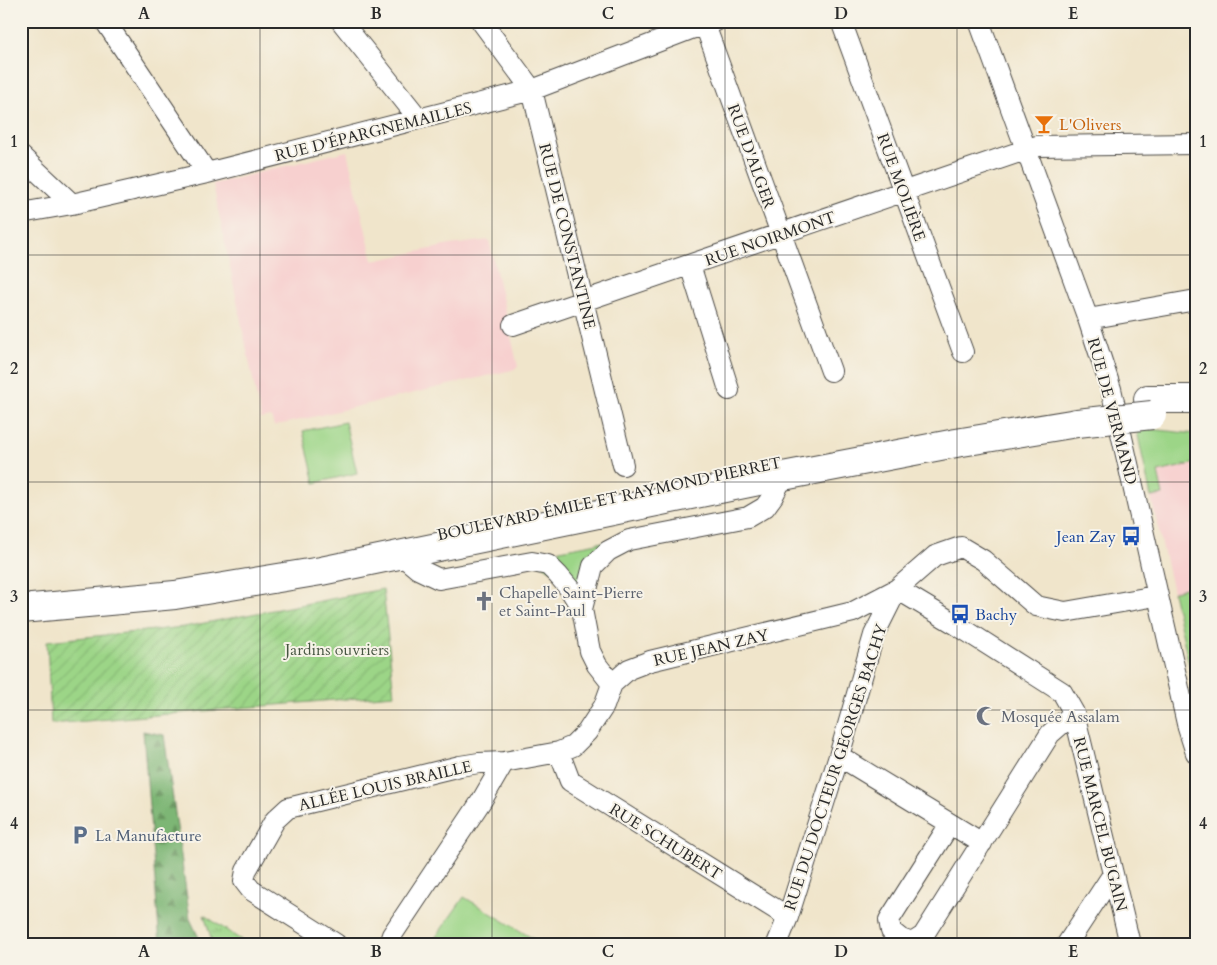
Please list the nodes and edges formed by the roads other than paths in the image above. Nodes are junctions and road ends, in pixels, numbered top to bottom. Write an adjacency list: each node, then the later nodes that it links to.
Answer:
1 (105, 21): 12 (street)
2 (341, 21): 8 (street)
3 (481, 21): 7 (street, RUE DE CONSTANTINE)
4 (841, 21): 13 (street, RUE MOLIÈRE)
5 (979, 21): 10 (street, RUE DE VERMAND)
6 (698, 24): 7 (street, RUE D'ÉPARGNEMAILLES); 16 (street, RUE D'ALGER)
7 (532, 90): 8 (street, RUE D'ÉPARGNEMAILLES); 19 (street, RUE DE CONSTANTINE)
8 (419, 119): 12 (street, RUE D'ÉPARGNEMAILLES)
9 (1196, 144): 10 (street, RUE NOIRMONT)
10 (1026, 150): 13 (street, RUE NOIRMONT); 20 (street, RUE DE VERMAND)
11 (21, 156): 14 (street)
12 (207, 173): 14 (street, RUE D'ÉPARGNEMAILLES)
13 (904, 192): 16 (street, RUE NOIRMONT); 22 (street, RUE MOLIÈRE)
14 (72, 204): 15 (street, RUE D'ÉPARGNEMAILLES)
15 (21, 212)
16 (781, 234): 17 (street, RUE NOIRMONT); 23 (street, RUE D'ALGER)
17 (690, 265): 19 (street, RUE NOIRMONT); 24 (street)
18 (1196, 300): 20 (street)
19 (584, 302): 21 (street, RUE NOIRMONT); 29 (street, RUE DE CONSTANTINE)
20 (1088, 319): 33 (street, RUE DE VERMAND)
21 (513, 325)
22 (963, 352)
23 (831, 371)
24 (729, 390)
25 (1196, 399): 26 (main road, BOULEVARD ÉMILE ET RAYMOND PIERRET)
26 (1150, 407): 27 (main road, BOULEVARD ÉMILE ET RAYMOND PIERRET); 28 (main road, BOULEVARD ÉMILE ET RAYMOND PIERRET)
27 (1075, 415): 30 (main road, BOULEVARD ÉMILE ET RAYMOND PIERRET); 34 (main road, BOULEVARD ÉMILE ET RAYMOND PIERRET)
28 (1196, 415)
29 (623, 465)
30 (783, 476): 31 (main road, BOULEVARD ÉMILE ET RAYMOND PIERRET); 36 (street)
31 (400, 554): 35 (main road, BOULEVARD ÉMILE ET RAYMOND PIERRET); 36 (street)
32 (897, 589): 33 (street, RUE DU DOCTEUR GEORGES BACHY); 37 (street, RUE JEAN ZAY); 38 (street, RUE MARCEL BUGAIN); 41 (street, RUE DU DOCTEUR GEORGES BACHY)
33 (1157, 594): 40 (street, RUE DE VERMAND)
34 (21, 595)
35 (21, 609)
36 (582, 609): 37 (street)
37 (612, 684): 39 (street, RUE JEAN ZAY)
38 (1074, 713): 44 (street); 45 (street, RUE MARCEL BUGAIN)
39 (559, 752): 42 (street, ALLÉE LOUIS BRAILLE); 46 (street, RUE SCHUBERT)
40 (1196, 753)
41 (839, 756): 43 (street); 46 (street, RUE DU DOCTEUR GEORGES BACHY)
42 (504, 762): 47 (street, ALLÉE LOUIS BRAILLE); 48 (street)
43 (950, 824): 44 (street); 44 (street)
44 (982, 843)
45 (1113, 874): 50 (street); 51 (street, RUE MARCEL BUGAIN)
46 (788, 917): 49 (street, RUE DU DOCTEUR GEORGES BACHY)
47 (336, 944)
48 (389, 944)
49 (777, 944)
50 (1067, 944)
51 (1130, 944)

